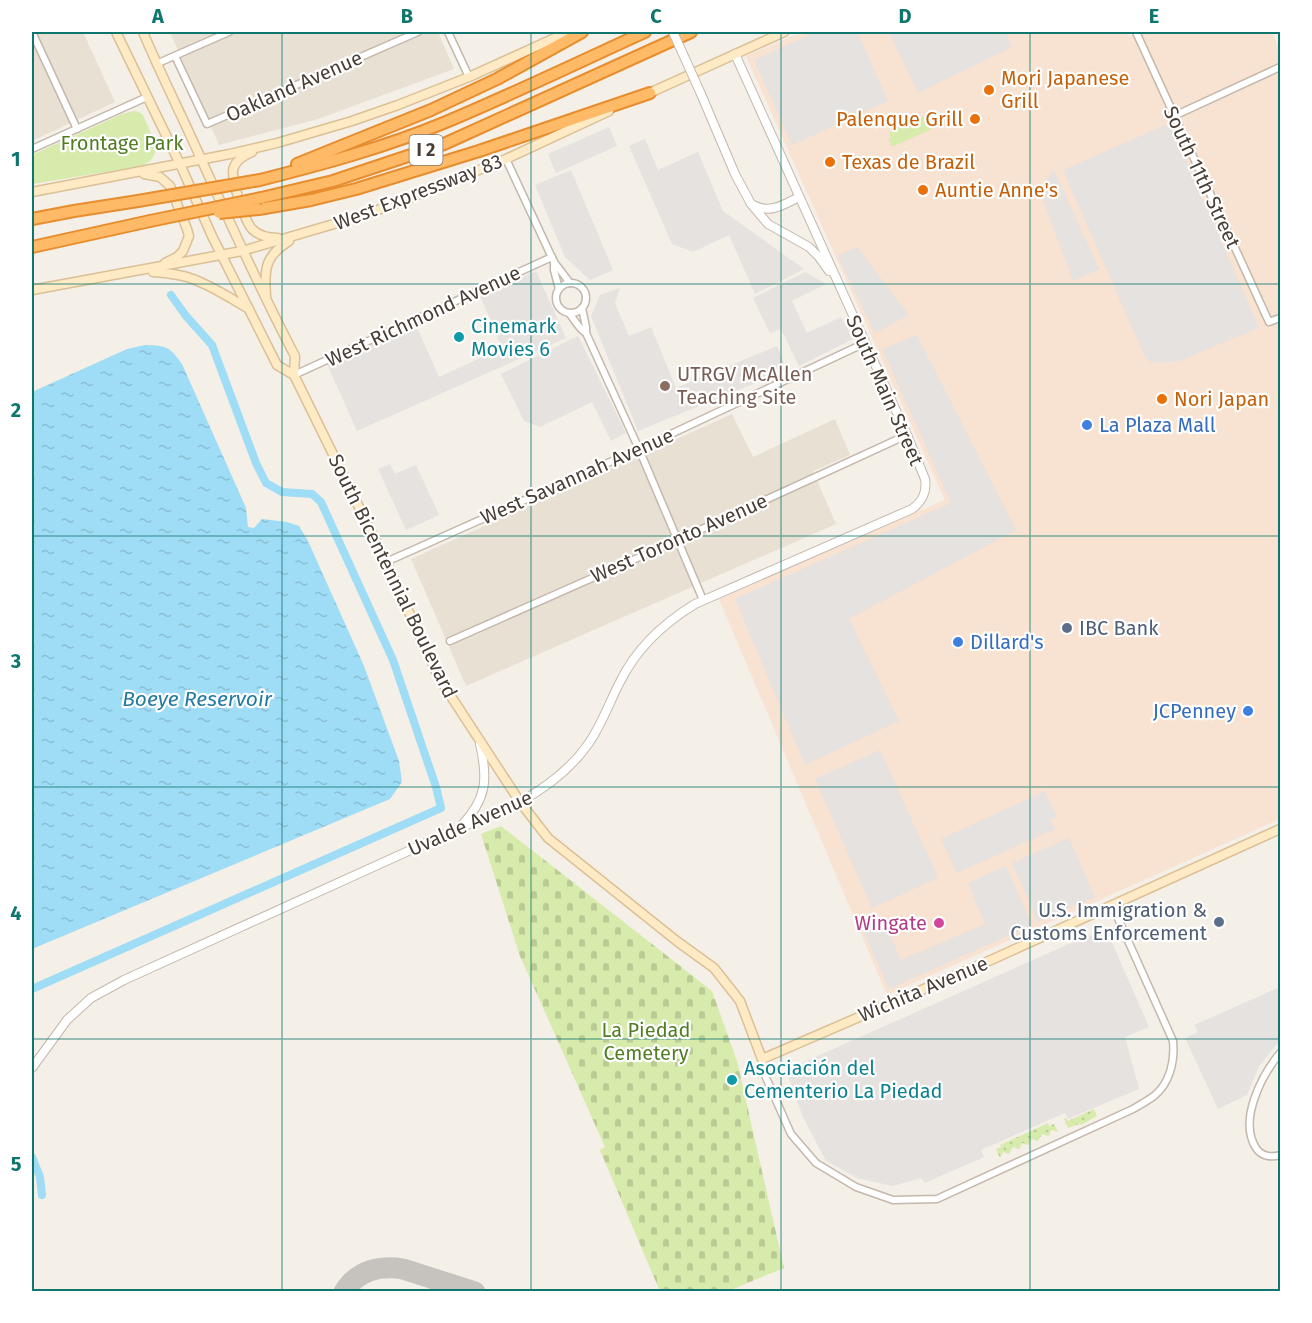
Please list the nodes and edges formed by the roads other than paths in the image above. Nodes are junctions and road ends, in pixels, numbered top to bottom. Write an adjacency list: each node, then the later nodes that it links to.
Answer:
1 (32, 32): 22 (street)
2 (116, 32): 20 (main road, South Bicentennial Boulevard)
3 (143, 32): 16 (main road, South Bicentennial Boulevard)
4 (229, 32): 15 (street)
5 (418, 32): 15 (street, Oakland Avenue)
6 (448, 32): 18 (street)
7 (568, 32): 18 (main road)
8 (582, 32): 29 (highway)
9 (645, 32): 29 (highway, I 2)
10 (673, 32): 33 (street, South Main Street, bridge)
11 (692, 32): 32 (highway, I 2)
12 (784, 32): 14 (main road, West Expressway 83)
13 (1136, 32): 21 (street, South 11th Street)
14 (735, 54): 19 (main road, West Expressway 83); 31 (street, South Main Street)
15 (176, 56): 16 (street)
16 (156, 64): 25 (main road, South Bicentennial Boulevard)
17 (1281, 67): 21 (street)
18 (469, 77): 23 (main road)
19 (650, 93): 26 (main road, West Expressway 83); 32 (highway)
20 (147, 97): 22 (street); 27 (main road, South Bicentennial Boulevard)
21 (1174, 116): 53 (street, South 11th Street)
22 (77, 129): 24 (street)
23 (263, 146): 25 (main road); 38 (main road)
24 (32, 149)
25 (201, 159): 27 (main road); 40 (main road, South Bicentennial Boulevard)
26 (506, 159): 37 (main road, West Expressway 83); 42 (street)
27 (180, 164): 28 (main road); 41 (main road, South Bicentennial Boulevard)
28 (134, 173): 30 (main road); 43 (main road)
29 (260, 180): 34 (highway, I 2, bridge)
30 (32, 192)
31 (800, 197): 33 (street); 46 (street, South Main Street)
32 (260, 203): 39 (highway, bridge)
33 (751, 204): 46 (street, South Main Street)
34 (108, 206): 35 (highway); 36 (highway, I 2)
35 (32, 213)
36 (32, 219)
37 (304, 233): 38 (main road, West Expressway 83); 49 (main road)
38 (288, 238): 40 (main road, West Expressway 83)
39 (32, 247)
40 (242, 251): 41 (main road, West Expressway 83); 49 (main road, South Bicentennial Boulevard)
41 (222, 255): 43 (main road, West Expressway 83); 51 (main road, South Bicentennial Boulevard)
42 (553, 259): 45 (street); 47 (street); 56 (street, West Richmond Avenue)
43 (157, 268): 44 (main road, West Expressway 83)
44 (141, 271): 48 (main road, West Expressway 83); 51 (main road)
45 (570, 283): 47 (street); 50 (street)
46 (840, 288): 55 (street, South Main Street)
47 (559, 289): 52 (street)
48 (32, 290)
49 (266, 300): 56 (main road, South Bicentennial Boulevard)
50 (582, 308): 52 (street); 54 (street)
51 (249, 309): 56 (main road, South Bicentennial Boulevard)
52 (569, 313): 54 (street)
53 (1281, 318)
54 (586, 333): 58 (street)
55 (865, 343): 57 (street, South Main Street); 58 (street, West Savannah Avenue)
56 (294, 375): 61 (main road, South Bicentennial Boulevard)
57 (907, 435): 59 (street, South Main Street); 60 (street, West Toronto Avenue)
58 (639, 449): 60 (street); 61 (street, West Savannah Avenue)
59 (925, 494): 62 (street, Uvalde Avenue)
60 (678, 540): 62 (street); 63 (street, West Toronto Avenue)
61 (386, 562): 64 (main road, South Bicentennial Boulevard)
62 (703, 600): 65 (street, Uvalde Avenue)
63 (450, 641)
64 (479, 739): 65 (main road, South Bicentennial Boulevard); 66 (street)
65 (520, 802): 66 (street, Uvalde Avenue); 70 (main road, South Bicentennial Boulevard)
66 (459, 828): 71 (street, Uvalde Avenue)
67 (1281, 828): 68 (main road, Wichita Avenue)
68 (1112, 905): 70 (main road, Wichita Avenue); 70 (street)
69 (1281, 1053): 72 (street)
70 (762, 1059)
71 (32, 1068)
72 (1281, 1155)

